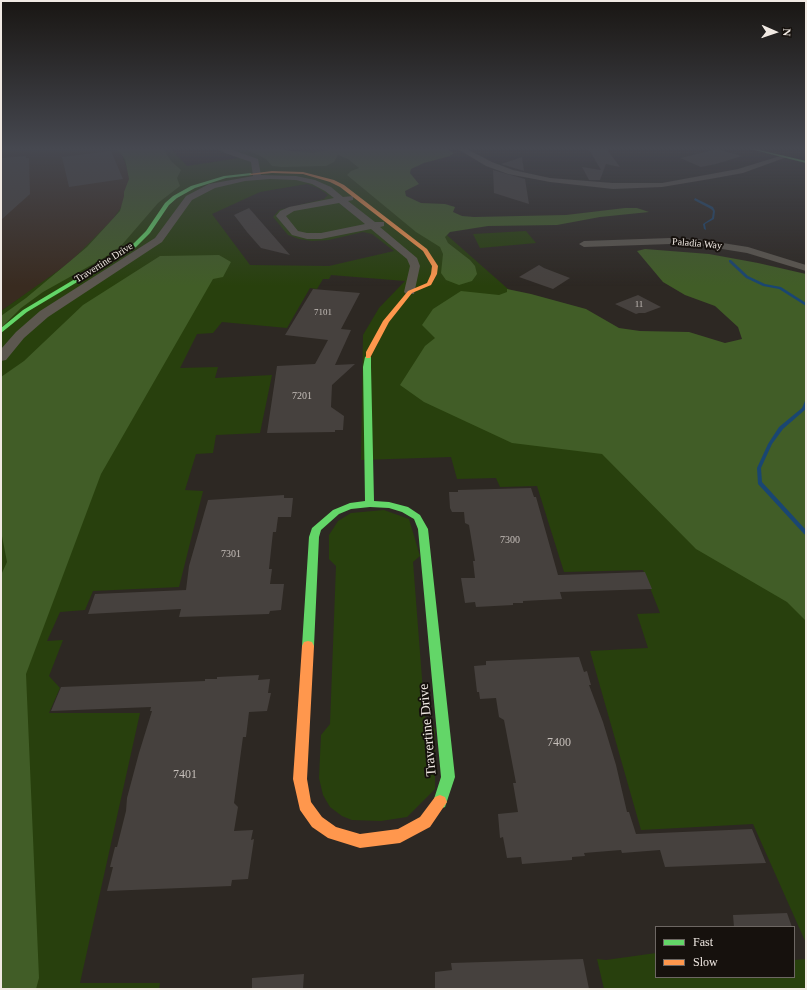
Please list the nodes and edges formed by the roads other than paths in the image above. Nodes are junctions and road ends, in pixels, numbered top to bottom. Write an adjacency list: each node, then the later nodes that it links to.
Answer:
1 (179, 194): 12 (street, Travertine Drive)
2 (196, 194): 13 (street, Travertine Drive)
3 (335, 194): 6 (street, Travertine Drive)
4 (352, 194): 5 (street, Travertine Drive)
5 (356, 197): 6 (street); 7 (street, Travertine Drive)
6 (342, 200): 8 (street, Travertine Drive); 8 (street)
7 (389, 222): 8 (street); 11 (street, Travertine Drive)
8 (374, 225): 11 (street, Travertine Drive)
9 (584, 244): 10 (street, Paladia Way)
10 (806, 268)
11 (410, 292): 14 (street, Travertine Drive)
12 (1, 331)
13 (1, 357)
14 (370, 504): 14 (street, Travertine Drive)

